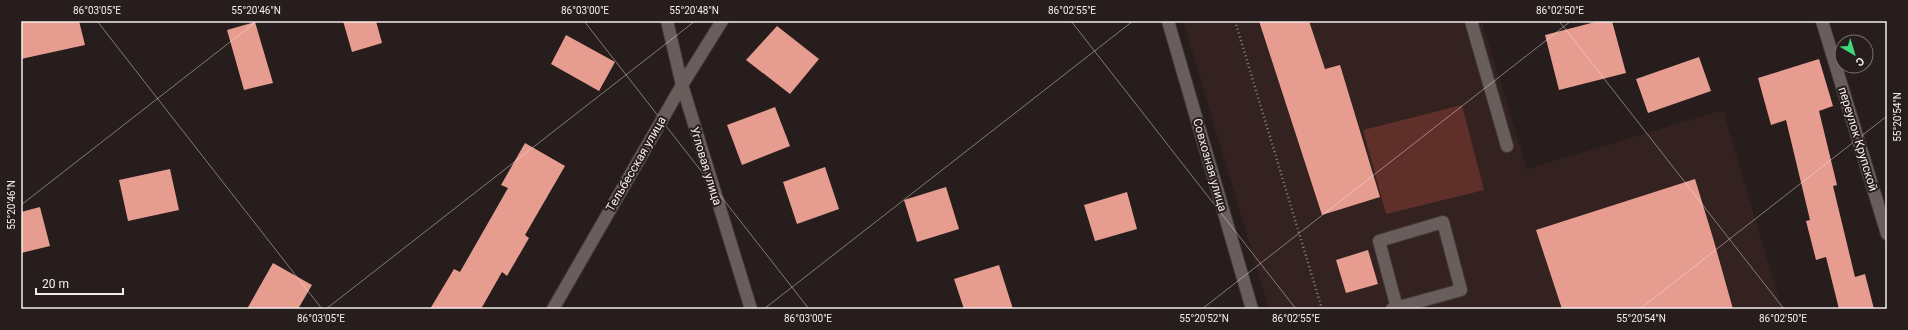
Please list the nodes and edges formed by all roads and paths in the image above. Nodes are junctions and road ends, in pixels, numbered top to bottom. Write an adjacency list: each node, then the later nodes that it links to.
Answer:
1 (667, 21): 7 (street, Угловая улица)
2 (722, 21): 7 (street, Тельбесская улица)
3 (1168, 21): 13 (street, Совхозная улица)
4 (1235, 21): 14 (path)
5 (1471, 21): 8 (street)
6 (1822, 21): 9 (street, переулок Крупской)
7 (682, 85): 11 (street, Тельбесская улица); 12 (street, Угловая улица)
8 (1507, 146)
9 (1887, 234)
10 (1395, 308): 10 (street)
11 (554, 309)
12 (751, 309)
13 (1252, 309)
14 (1322, 309)

